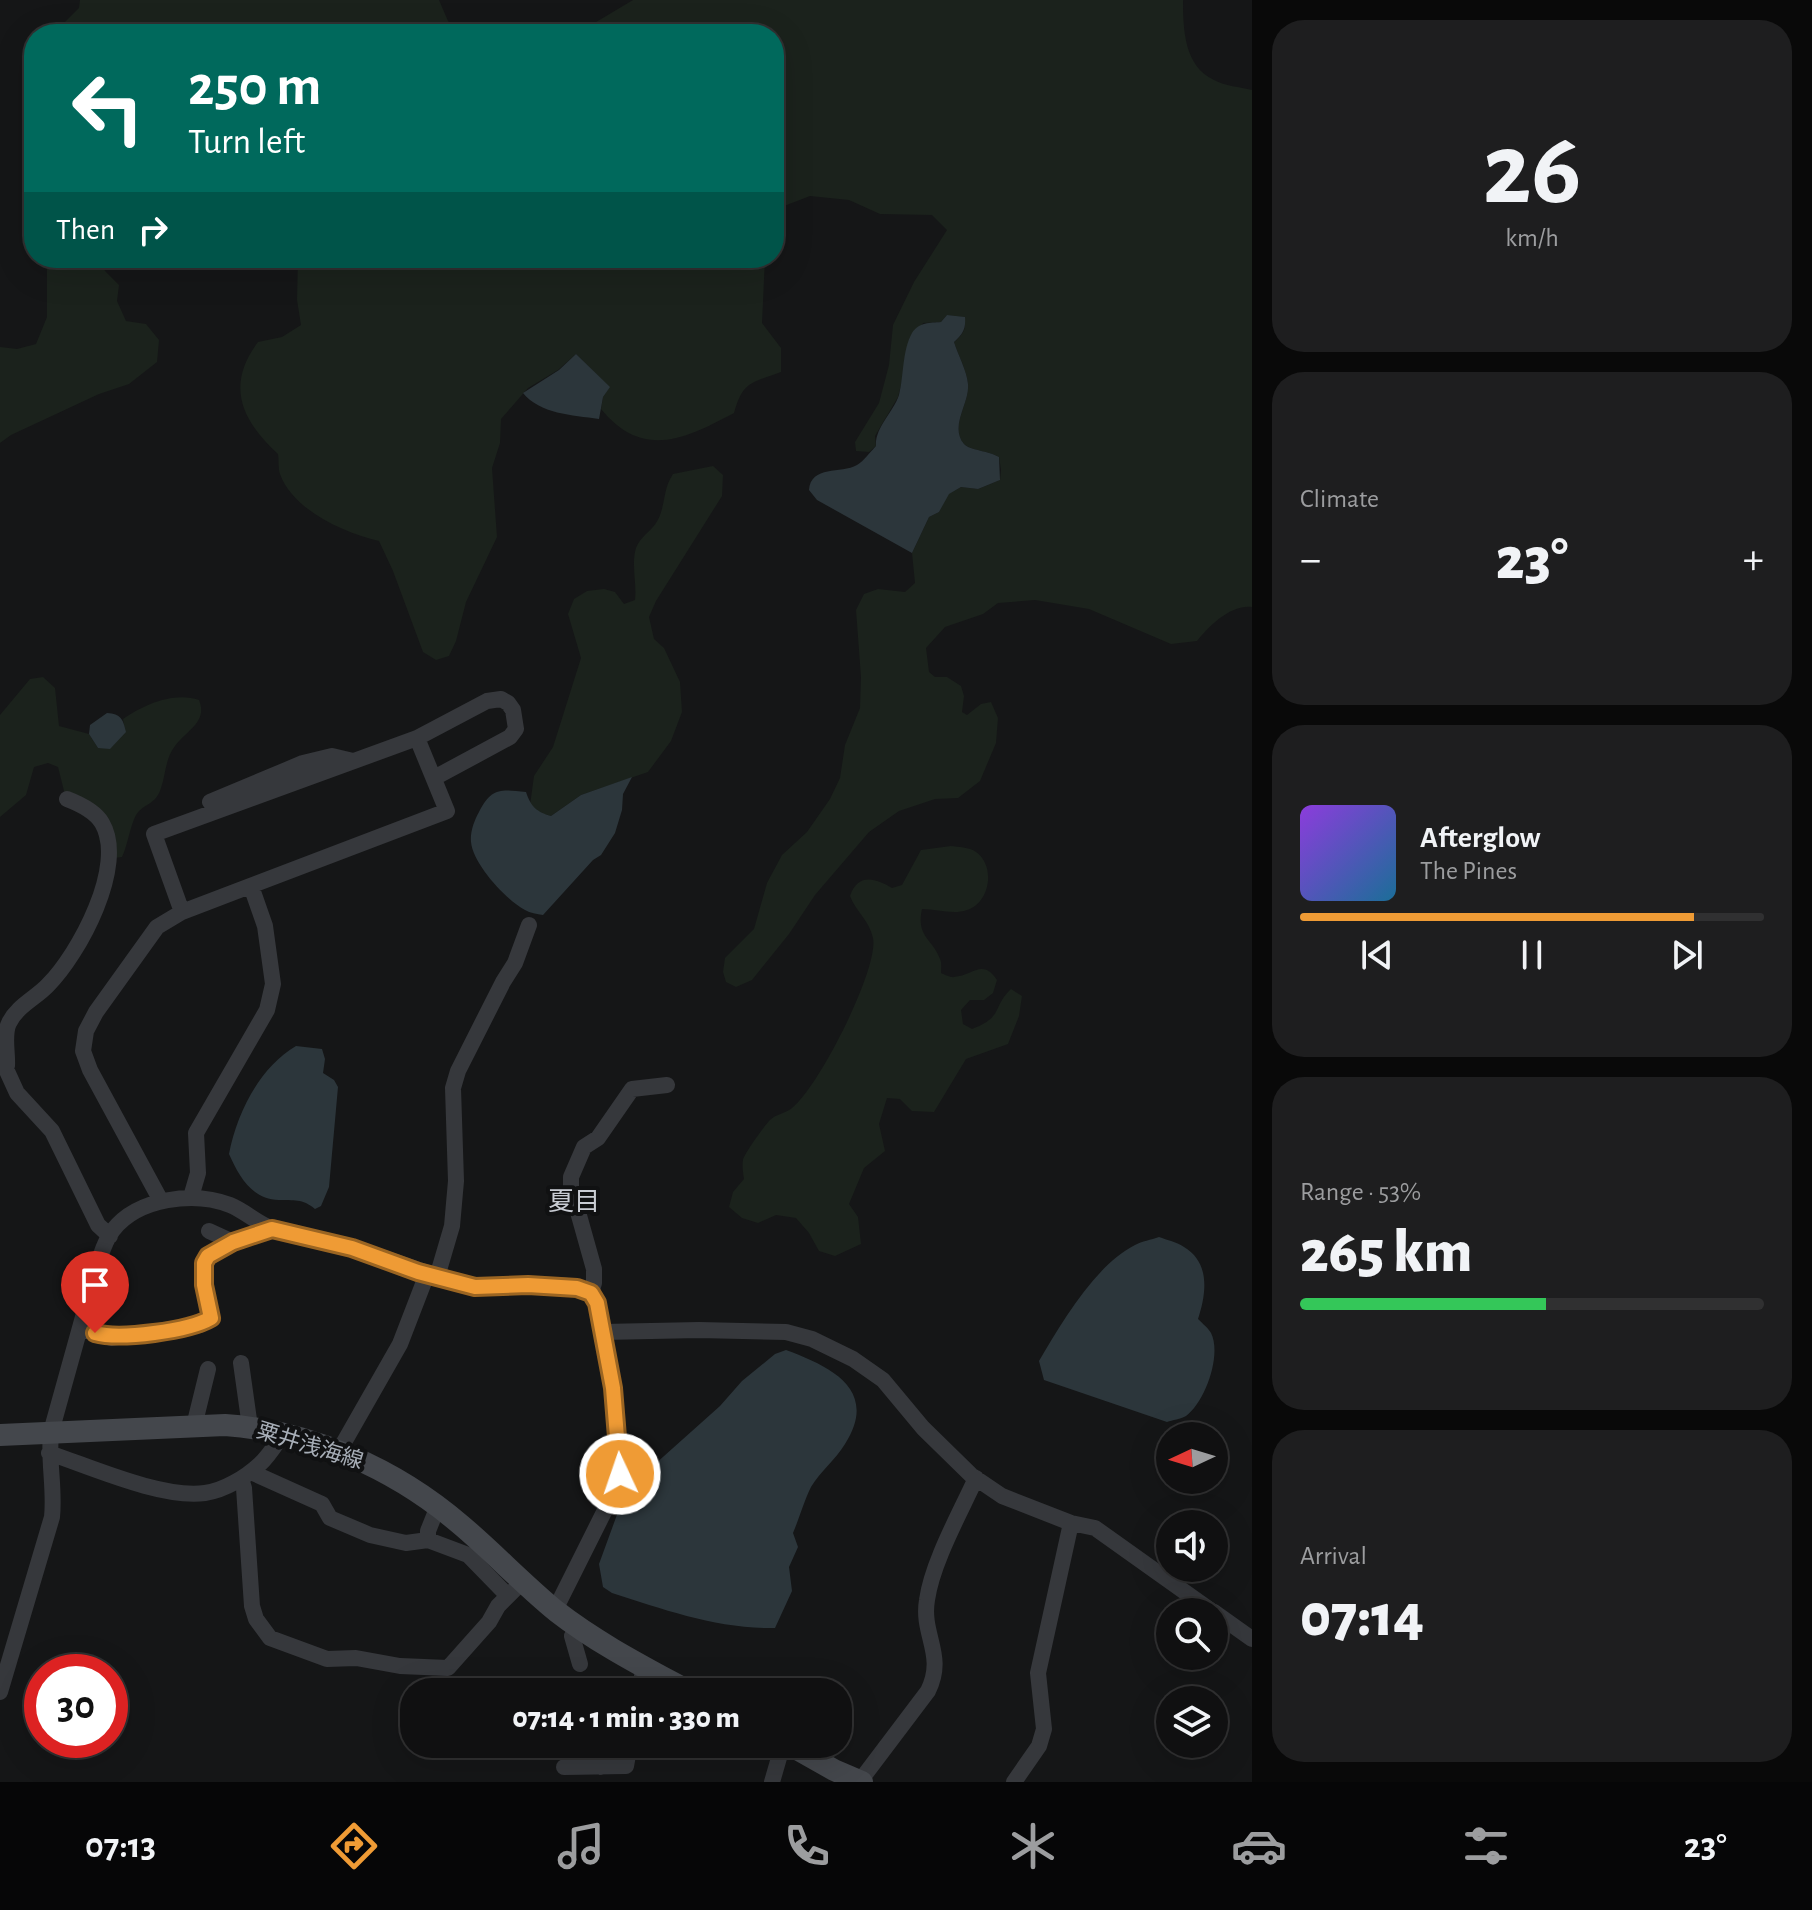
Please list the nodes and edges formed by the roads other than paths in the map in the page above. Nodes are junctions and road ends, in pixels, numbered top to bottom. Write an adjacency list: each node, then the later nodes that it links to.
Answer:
1 (417, 738): 2 (street); 2 (street); 5 (street)
2 (434, 778): 4 (street)
3 (67, 799): 7 (street)
4 (251, 886): 5 (street); 9 (street)
5 (182, 912): 10 (street)
6 (529, 925): 15 (street)
7 (4, 1070): 13 (street)
8 (667, 1085): 16 (street)
9 (191, 1197): 10 (street); 11 (street)
10 (161, 1201): 13 (street)
11 (272, 1229): 14 (street); 15 (street)
12 (209, 1231): 14 (street)
13 (110, 1236): 17 (street)
14 (233, 1242): 17 (street)
15 (432, 1276): 16 (street); 26 (street)
16 (591, 1293): 18 (street)
17 (80, 1328): 25 (street)
18 (603, 1332): 28 (street); 34 (street)
19 (241, 1363): 22 (street)
20 (208, 1369): 21 (street)
21 (194, 1426): 22 (main road, 粟井浅海線); 25 (main road, 粟井浅海線)
22 (250, 1427): 23 (main road, 粟井浅海線)
23 (283, 1434): 26 (main road, 粟井浅海線); 27 (street)
24 (0, 1435): 25 (main road, 粟井浅海線)
25 (50, 1442): 27 (street); 42 (street)
26 (339, 1451): 29 (main road, 粟井浅海線)
27 (246, 1476): 31 (street); 32 (street)
28 (976, 1478): 30 (street); 50 (street)
29 (438, 1506): 31 (street); 32 (main road, 粟井浅海線)
30 (1071, 1523): 33 (street); 51 (street)
31 (428, 1540): 32 (street)
32 (515, 1588): 34 (main road, 粟井浅海線)
33 (1194, 1598)
34 (555, 1610): 36 (main road, 粟井浅海線)
35 (1228, 1622): 37 (street)
36 (578, 1627): 38 (street); 39 (main road, 粟井浅海線)
37 (1252, 1639)
38 (580, 1664)
39 (644, 1666): 40 (street); 41 (main road, 粟井浅海線)
40 (642, 1678)
41 (665, 1678)
42 (0, 1692)
43 (603, 1758): 48 (street)
44 (627, 1758): 48 (street)
45 (780, 1758): 49 (street)
46 (811, 1758): 50 (main road)
47 (564, 1767): 48 (street)
48 (601, 1767)
49 (772, 1782)
50 (861, 1782)
51 (1014, 1782)

